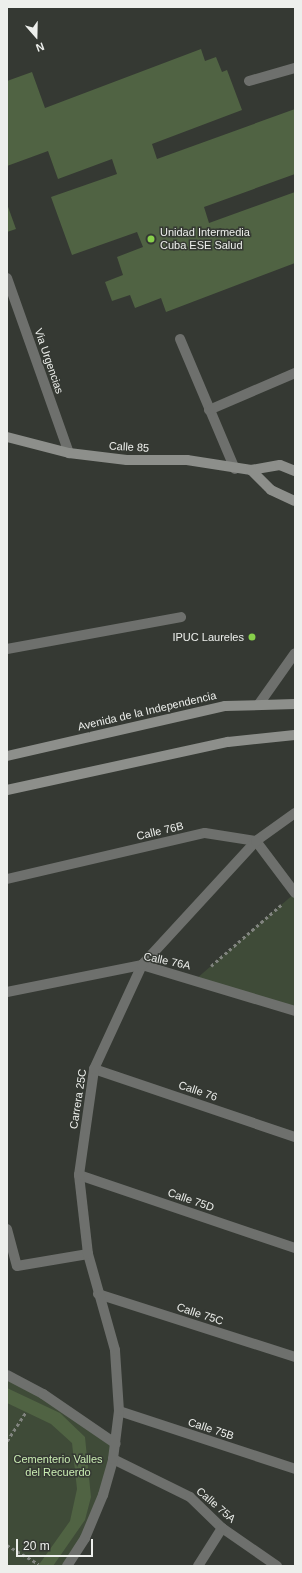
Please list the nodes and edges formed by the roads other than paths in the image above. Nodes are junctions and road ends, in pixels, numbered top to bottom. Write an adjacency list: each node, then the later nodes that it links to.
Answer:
1 (295, 68): 2 (street)
2 (249, 82)
3 (7, 278): 8 (street, Via Urgencias)
4 (180, 339): 6 (street)
5 (295, 374): 6 (street)
6 (209, 410): 9 (street)
7 (7, 437): 8 (main road, Calle 85)
8 (68, 453): 9 (main road, Calle 85)
9 (235, 469): 10 (main road, Calle 85)
10 (252, 470): 11 (main road, Calle 85); 12 (main road)
11 (295, 471)
12 (295, 502)
13 (181, 617): 14 (street)
14 (7, 649)
15 (295, 653): 16 (street)
16 (259, 704): 17 (main road, Avenida de la Independencia); 19 (main road, Avenida de la Independencia)
17 (295, 704)
18 (295, 735): 20 (main road)
19 (7, 756)
20 (7, 790)
21 (295, 813): 22 (street, Carrera 25C)
22 (256, 841): 23 (street, Calle 76B); 24 (street); 25 (street, Carrera 25C)
23 (7, 879)
24 (295, 893)
25 (142, 965): 26 (street, Calle 76A); 27 (street, Calle 76A); 28 (street, Carrera 25C)
26 (7, 992)
27 (295, 1011)
28 (94, 1069): 29 (street, Calle 76); 30 (street, Carrera 25C)
29 (295, 1137)
30 (79, 1175): 32 (street, Calle 75D); 33 (street, Carrera 25C)
31 (7, 1229): 35 (street)
32 (295, 1248)
33 (88, 1254): 35 (street); 36 (street, Carrera 25C)
34 (7, 1260): 35 (street)
35 (17, 1266)
36 (98, 1294): 37 (street, Calle 75C); 39 (street, Carrera 25C)
37 (295, 1357)
38 (7, 1375): 40 (street)
39 (119, 1411): 40 (street, Carrera 25C); 42 (street, Calle 75B)
40 (116, 1444): 41 (street, Carrera 25C)
41 (113, 1459): 43 (street, Calle 75A); 44 (street, Carrera 25C)
42 (295, 1469)
43 (222, 1528): 45 (street); 46 (street, Calle 75A)
44 (67, 1566)
45 (198, 1566)
46 (277, 1566)

